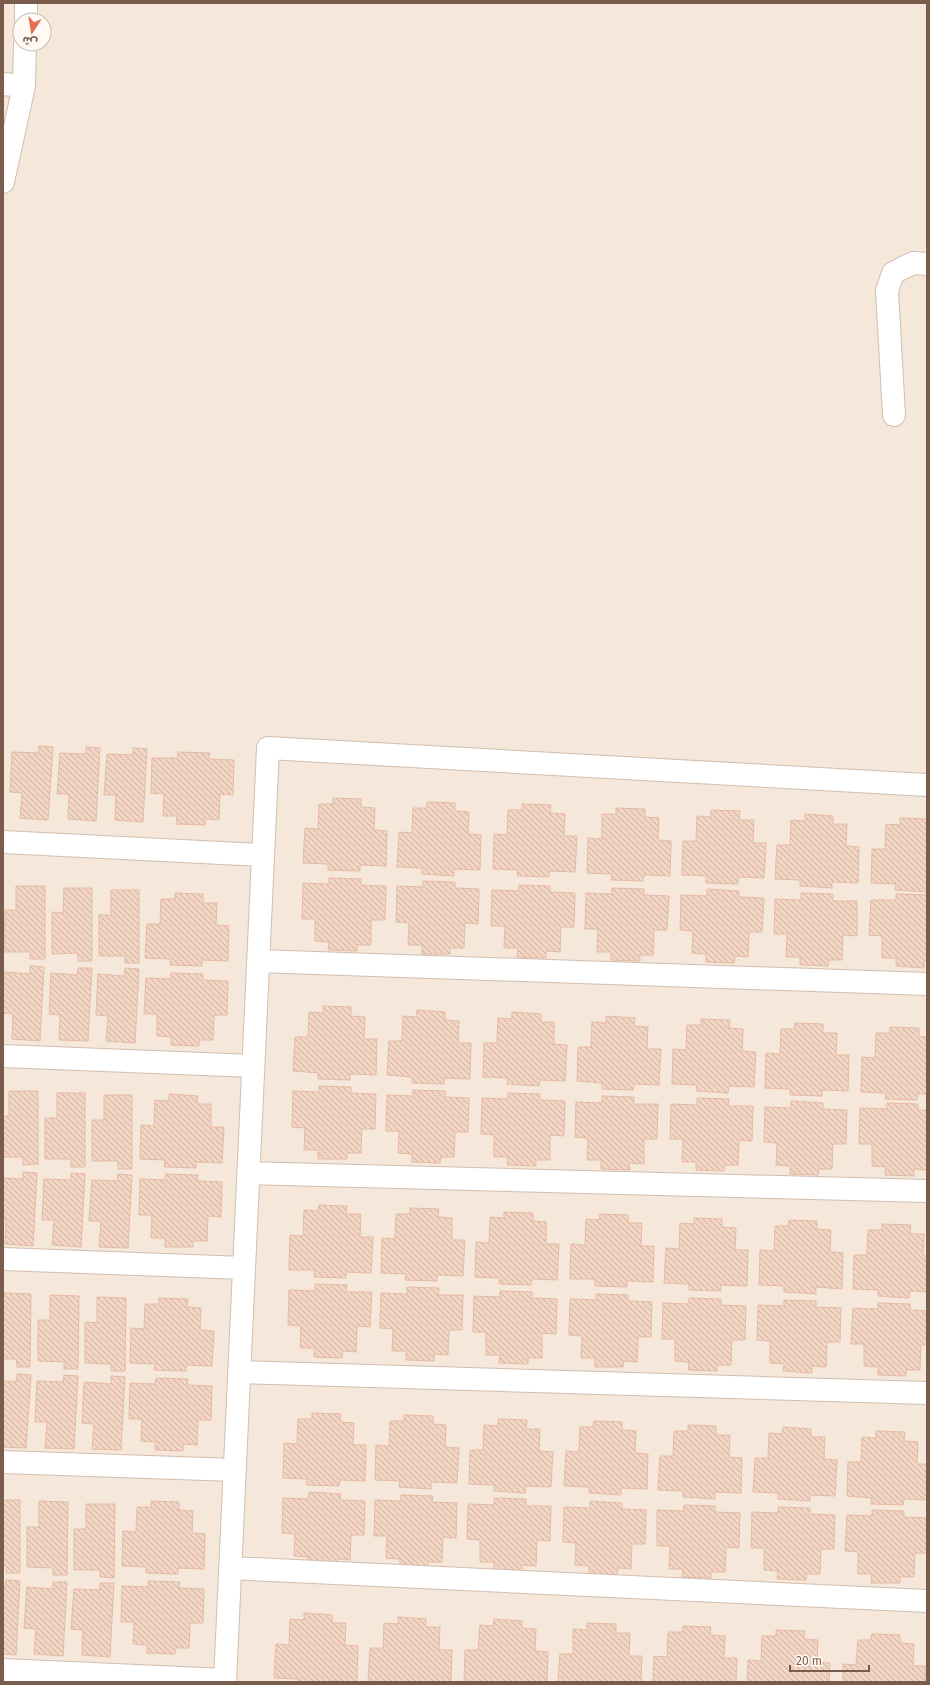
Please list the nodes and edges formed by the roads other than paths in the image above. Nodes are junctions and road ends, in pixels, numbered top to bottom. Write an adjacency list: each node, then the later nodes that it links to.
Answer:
1 (23, 52): 2 (street)
2 (13, 85): 3 (street)
3 (3, 182)
4 (927, 264): 5 (street)
5 (894, 415)
6 (927, 785): 8 (street)
7 (3, 842): 8 (street)
8 (263, 855): 9 (street)
9 (258, 961): 10 (street); 12 (street)
10 (927, 984)
11 (3, 1056): 12 (street)
12 (253, 1066): 13 (street)
13 (248, 1173): 14 (street); 16 (street)
14 (927, 1191)
15 (3, 1259): 16 (street)
16 (244, 1268): 17 (street)
17 (239, 1372): 18 (street); 20 (street)
18 (927, 1393)
19 (3, 1462): 20 (street)
20 (235, 1470): 21 (street)
21 (230, 1568): 22 (street); 24 (street)
22 (927, 1601)
23 (3, 1670): 24 (street)
24 (225, 1681)

